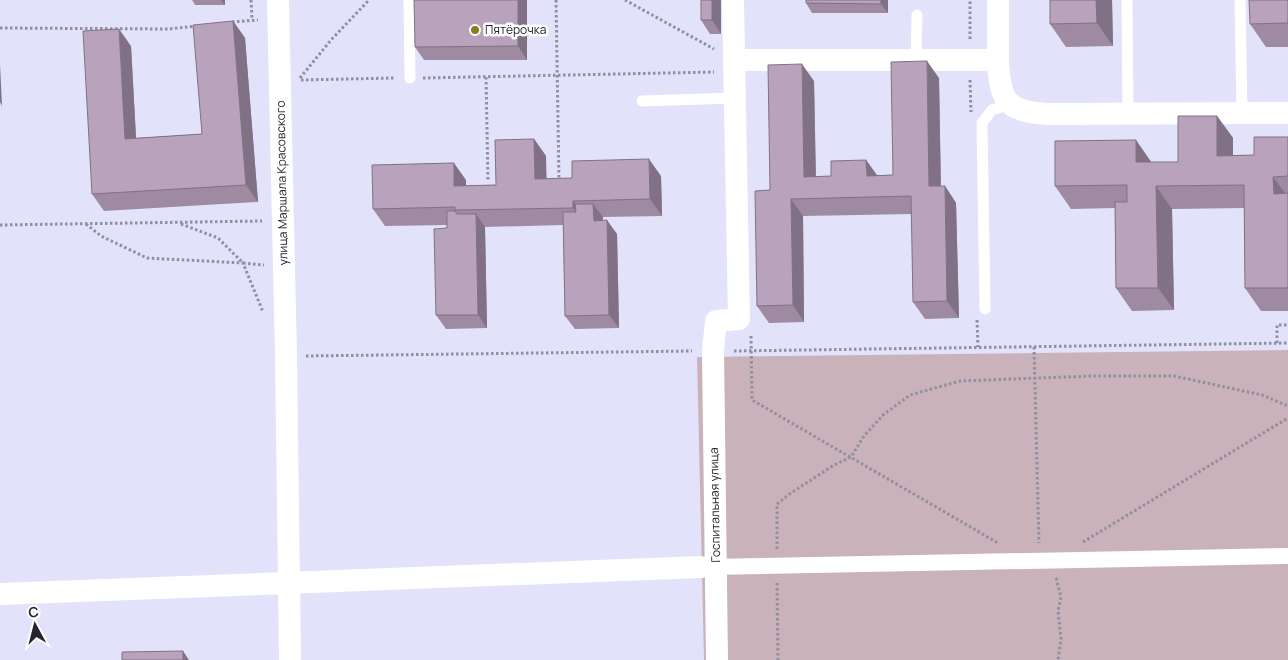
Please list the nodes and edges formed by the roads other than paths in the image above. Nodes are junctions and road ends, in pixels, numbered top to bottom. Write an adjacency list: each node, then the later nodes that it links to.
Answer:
1 (409, 0): 11 (lane)
2 (733, 0): 8 (street)
3 (998, 0): 10 (street)
4 (1127, 0): 17 (lane)
5 (1240, 0): 15 (lane)
6 (278, 9): 21 (street, улица Маршала Красовского)
7 (917, 15): 9 (lane)
8 (734, 60): 9 (street); 12 (street)
9 (916, 60): 10 (street)
10 (998, 60): 14 (street)
11 (410, 78)
12 (735, 98): 13 (lane); 20 (street, Госпитальная улица)
13 (642, 101)
14 (1010, 104): 17 (street); 18 (lane)
15 (1242, 113): 16 (street); 17 (street)
16 (1288, 113)
17 (1128, 114)
18 (985, 309)
19 (1288, 556): 20 (street)
20 (709, 567): 21 (street); 24 (street, Госпитальная улица)
21 (289, 583): 22 (street); 23 (street, улица Маршала Красовского)
22 (0, 594)
23 (290, 660)
24 (717, 660)

